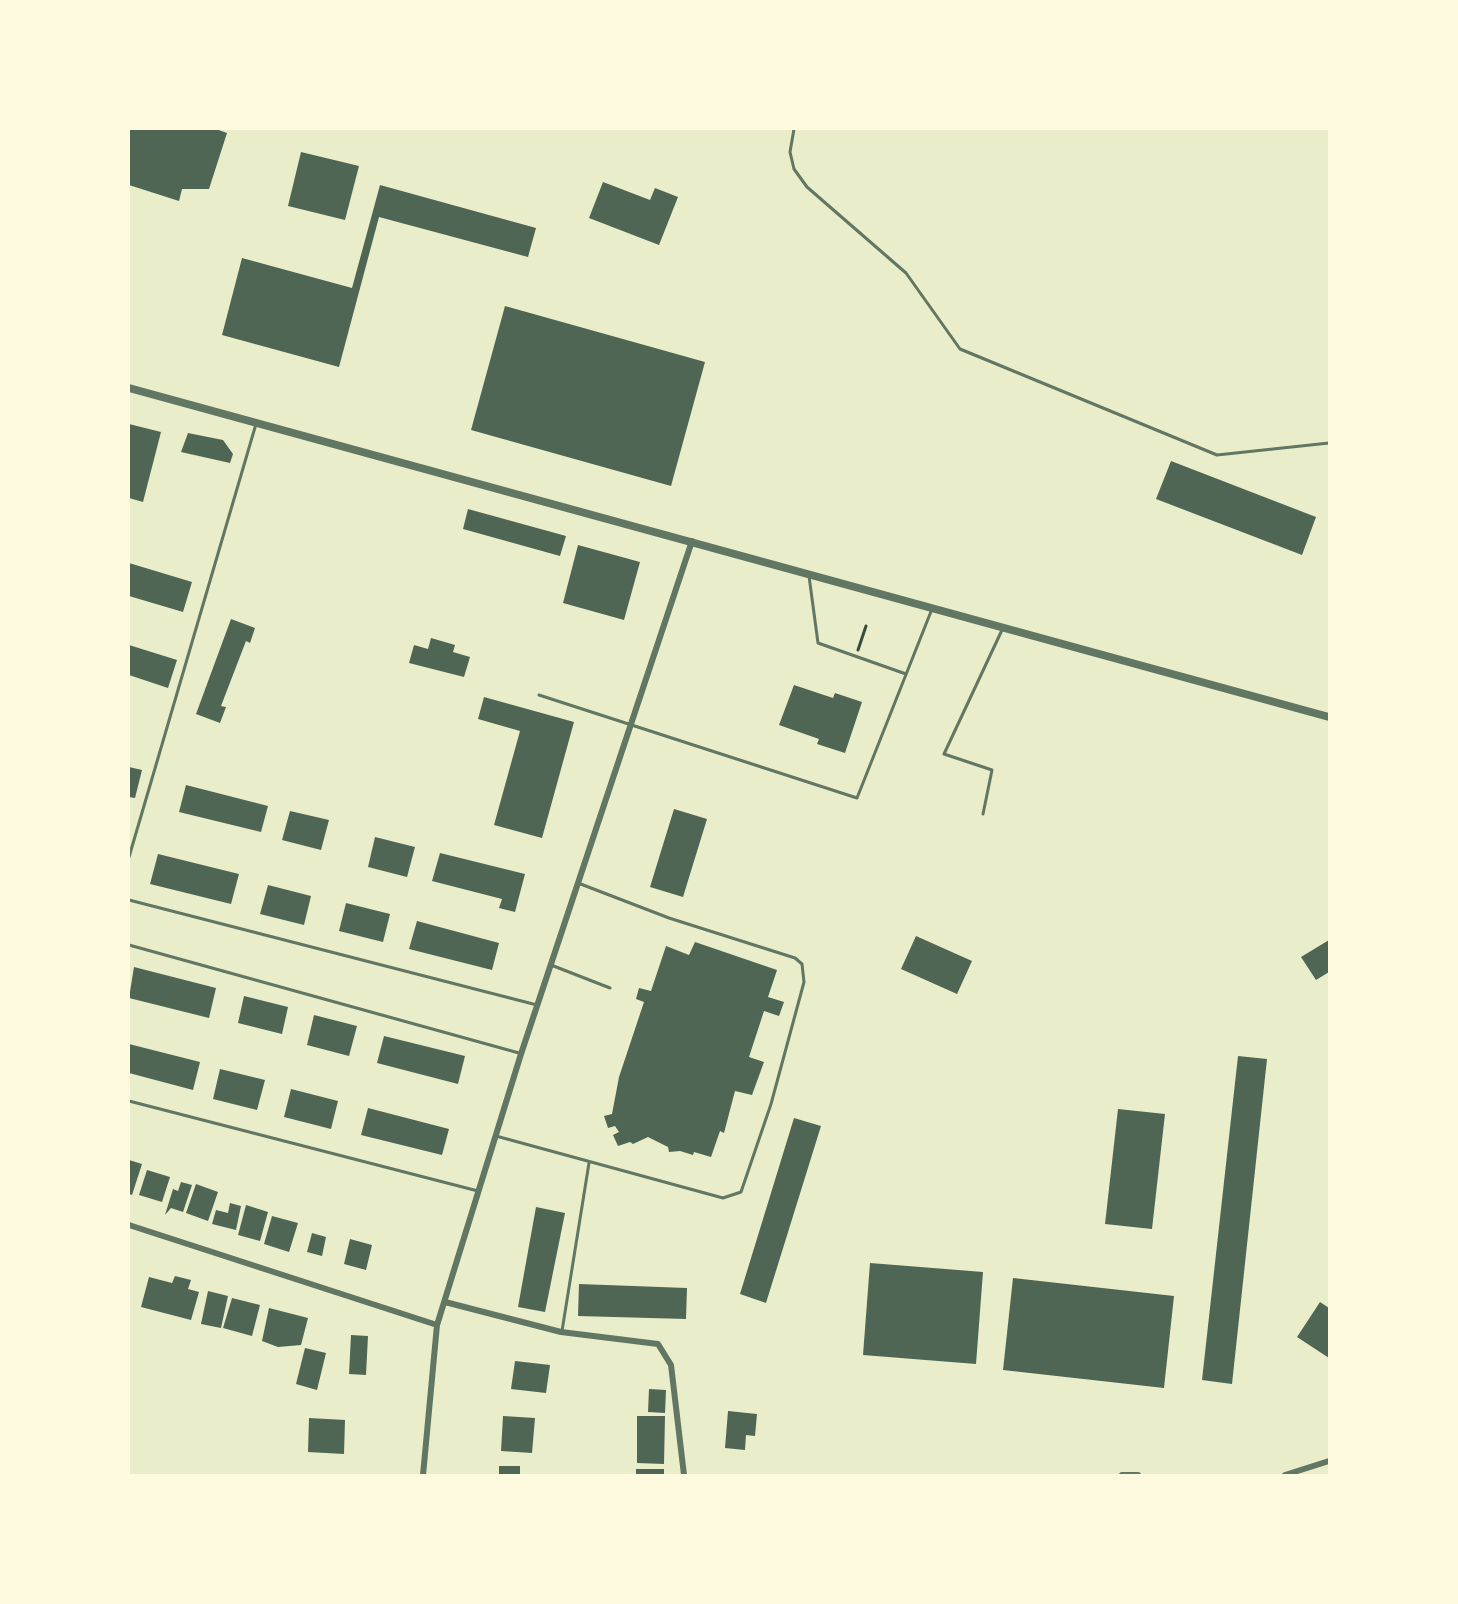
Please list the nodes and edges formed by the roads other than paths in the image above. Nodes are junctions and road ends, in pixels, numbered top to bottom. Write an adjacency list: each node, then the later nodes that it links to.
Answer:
1 (794, 129): 4 (lane)
2 (129, 388): 3 (street)
3 (256, 422): 5 (street); 14 (lane)
4 (1329, 443)
5 (692, 541): 6 (street); 12 (street)
6 (809, 574): 7 (street); 9 (lane)
7 (932, 609): 8 (street); 9 (lane)
8 (1003, 628): 11 (street); 13 (lane)
9 (907, 674): 12 (lane)
10 (539, 695): 12 (lane)
11 (1329, 717)
12 (629, 724): 15 (street)
13 (983, 814)
14 (129, 857)
15 (577, 882): 18 (street); 24 (lane)
16 (129, 900): 20 (lane)
17 (129, 945): 21 (lane)
18 (551, 965): 19 (lane); 20 (street)
19 (610, 988)
20 (537, 1005): 21 (street)
21 (521, 1054): 23 (street)
22 (129, 1101): 25 (lane)
23 (496, 1136): 24 (lane); 25 (street)
24 (590, 1162): 29 (lane)
25 (478, 1191): 27 (street)
26 (129, 1225): 28 (street)
27 (445, 1302): 28 (street); 29 (street)
28 (437, 1325): 31 (street)
29 (561, 1332): 32 (street)
30 (1329, 1461): 35 (street)
31 (423, 1475)
32 (684, 1475)
33 (1122, 1475): 34 (street)
34 (1138, 1475)
35 (1285, 1475)

